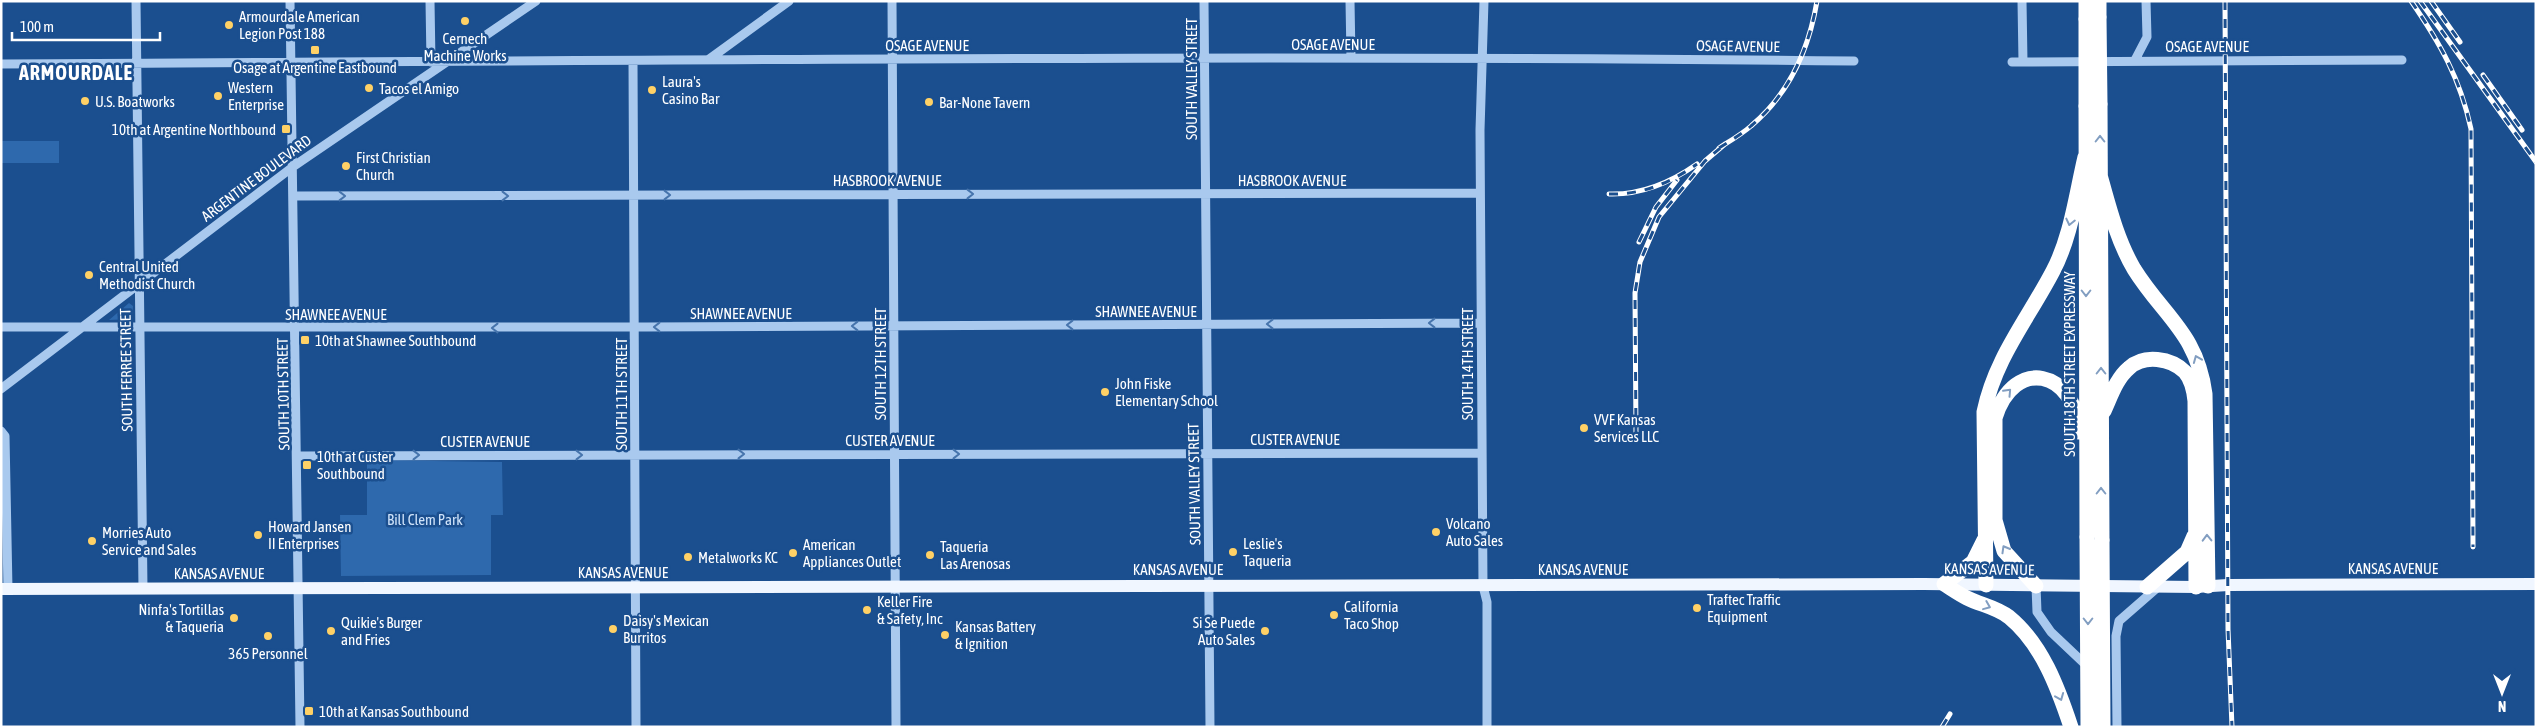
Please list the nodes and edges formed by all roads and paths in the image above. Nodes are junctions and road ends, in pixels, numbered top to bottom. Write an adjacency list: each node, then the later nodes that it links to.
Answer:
1 (136, 1): 30 (street, SOUTH FERREE STREET)
2 (290, 1): 27 (street, SOUTH 10TH STREET)
3 (430, 1): 24 (street)
4 (536, 1): 28 (street, ARGENTINE BOULEVARD)
5 (789, 1): 18 (street)
6 (892, 1): 17 (street, SOUTH 12TH STREET)
7 (1204, 1): 15 (street, SOUTH VALLEY STREET)
8 (1350, 1): 16 (street)
9 (1484, 1): 19 (street, SOUTH 14TH STREET)
10 (2022, 1): 26 (street)
11 (2086, 1): 14 (highway, SOUTH 18TH STREET EXPRESSWAY)
12 (2099, 1): 14 (highway, SOUTH 18TH STREET EXPRESSWAY)
13 (2146, 1): 20 (street)
14 (2092, 18): 31 (highway, SOUTH 18TH STREET EXPRESSWAY, bridge)
15 (1205, 58): 16 (street, OSAGE AVENUE); 17 (street, OSAGE AVENUE); 37 (street, SOUTH VALLEY STREET)
16 (1351, 58): 19 (street, OSAGE AVENUE)
17 (892, 59): 18 (street, OSAGE AVENUE); 36 (street, SOUTH 12TH STREET)
18 (708, 60): 22 (street, OSAGE AVENUE)
19 (1483, 60): 23 (street, OSAGE AVENUE); 35 (street, SOUTH 14TH STREET)
20 (2135, 60): 21 (street, OSAGE AVENUE); 26 (street, OSAGE AVENUE)
21 (2402, 60)
22 (633, 61): 28 (street, OSAGE AVENUE); 39 (street, SOUTH 11TH STREET)
23 (1854, 61)
24 (431, 62): 27 (street, OSAGE AVENUE); 28 (street, OSAGE AVENUE)
25 (2012, 62): 26 (street, OSAGE AVENUE)
26 (2023, 62)
27 (291, 63): 30 (street, OSAGE AVENUE); 33 (street, SOUTH 10TH STREET)
28 (448, 63): 33 (street, ARGENTINE BOULEVARD)
29 (1, 64): 30 (street, OSAGE AVENUE)
30 (138, 64): 40 (street, SOUTH FERREE STREET)
31 (2093, 105): 32 (highway, SOUTH 18TH STREET EXPRESSWAY); 34 (highway, SOUTH 18TH STREET EXPRESSWAY, one-way to 31)
32 (2085, 157): 57 (highway, SOUTH 18TH STREET EXPRESSWAY, one-way to 57); 59 (highway, one-way to 59)
33 (294, 166): 38 (street, SOUTH 10TH STREET); 40 (street, ARGENTINE BOULEVARD)
34 (2100, 175): 50 (highway, SOUTH 18TH STREET EXPRESSWAY, one-way to 34); 69 (highway, one-way to 34)
35 (1480, 193): 37 (street, HASBROOK AVENUE); 41 (street, SOUTH 14TH STREET)
36 (892, 194): 37 (street, HASBROOK AVENUE, one-way to 37); 39 (street, HASBROOK AVENUE, one-way to 36); 43 (street, SOUTH 12TH STREET)
37 (1206, 194): 42 (street, SOUTH VALLEY STREET)
38 (294, 196): 39 (street, HASBROOK AVENUE, one-way to 39); 46 (street, SOUTH 10TH STREET)
39 (633, 196): 47 (street, SOUTH 11TH STREET)
40 (138, 284): 45 (street, ARGENTINE BOULEVARD); 48 (street, SOUTH FERREE STREET)
41 (1481, 323): 42 (street, SHAWNEE AVENUE, one-way to 42); 53 (street, SOUTH 14TH STREET)
42 (1206, 325): 43 (street, SHAWNEE AVENUE, one-way to 43); 52 (street, SOUTH VALLEY STREET)
43 (894, 326): 47 (street, SHAWNEE AVENUE, one-way to 47); 54 (street, SOUTH 12TH STREET)
44 (1, 327): 45 (street, SHAWNEE AVENUE)
45 (84, 327): 48 (street, SHAWNEE AVENUE); 49 (street, ARGENTINE BOULEVARD)
46 (296, 327): 47 (street, SHAWNEE AVENUE, one-way to 46); 48 (street, SHAWNEE AVENUE); 56 (street, SOUTH 10TH STREET)
47 (635, 327): 55 (street, SOUTH 11TH STREET)
48 (139, 328): 72 (street, SOUTH FERREE STREET)
49 (1, 389)
50 (2101, 420): 58 (highway); 60 (highway, SOUTH 18TH STREET EXPRESSWAY, one-way to 50)
51 (1, 431): 71 (street)
52 (1208, 453): 53 (street, CUSTER AVENUE); 54 (street, CUSTER AVENUE, one-way to 52); 65 (street, SOUTH VALLEY STREET)
53 (1482, 453): 66 (street, SOUTH 14TH STREET)
54 (895, 454): 55 (street, CUSTER AVENUE, one-way to 54); 64 (street, SOUTH 12TH STREET)
55 (634, 455): 56 (street, CUSTER AVENUE, one-way to 55); 70 (street, SOUTH 11TH STREET)
56 (298, 456): 73 (street, SOUTH 10TH STREET)
57 (2088, 460): 60 (highway, SOUTH 18TH STREET EXPRESSWAY); 67 (highway, one-way to 57)
58 (2195, 535): 68 (highway); 69 (highway)
59 (1985, 536): 61 (highway); 63 (highway)
60 (2094, 538): 80 (highway, SOUTH 18TH STREET EXPRESSWAY, one-way to 80, bridge); 81 (highway, SOUTH 18TH STREET EXPRESSWAY, bridge)
61 (1944, 584): 63 (main road, KANSAS AVENUE); 66 (main road, KANSAS AVENUE); 79 (highway, one-way to 79)
62 (2536, 584): 69 (main road, KANSAS AVENUE)
63 (1986, 585): 67 (main road, KANSAS AVENUE)
64 (894, 586): 65 (main road, KANSAS AVENUE); 70 (main road, KANSAS AVENUE); 76 (street, SOUTH 12TH STREET)
65 (1209, 586): 66 (main road, KANSAS AVENUE); 77 (street, SOUTH VALLEY STREET)
66 (1483, 586): 78 (street, SOUTH 14TH STREET)
67 (2036, 586): 68 (main road, KANSAS AVENUE); 80 (street)
68 (2153, 587): 69 (main road, KANSAS AVENUE); 82 (street)
69 (2202, 587)
70 (635, 588): 73 (main road, KANSAS AVENUE); 75 (street, SOUTH 11TH STREET)
71 (5, 589): 72 (main road, KANSAS AVENUE)
72 (143, 589): 73 (main road, KANSAS AVENUE)
73 (298, 589): 74 (street, SOUTH 10TH STREET)
74 (300, 727)
75 (636, 727)
76 (896, 727)
77 (1210, 727)
78 (1487, 727)
79 (2071, 727)
80 (2090, 727)
81 (2103, 727)
82 (2117, 727)

